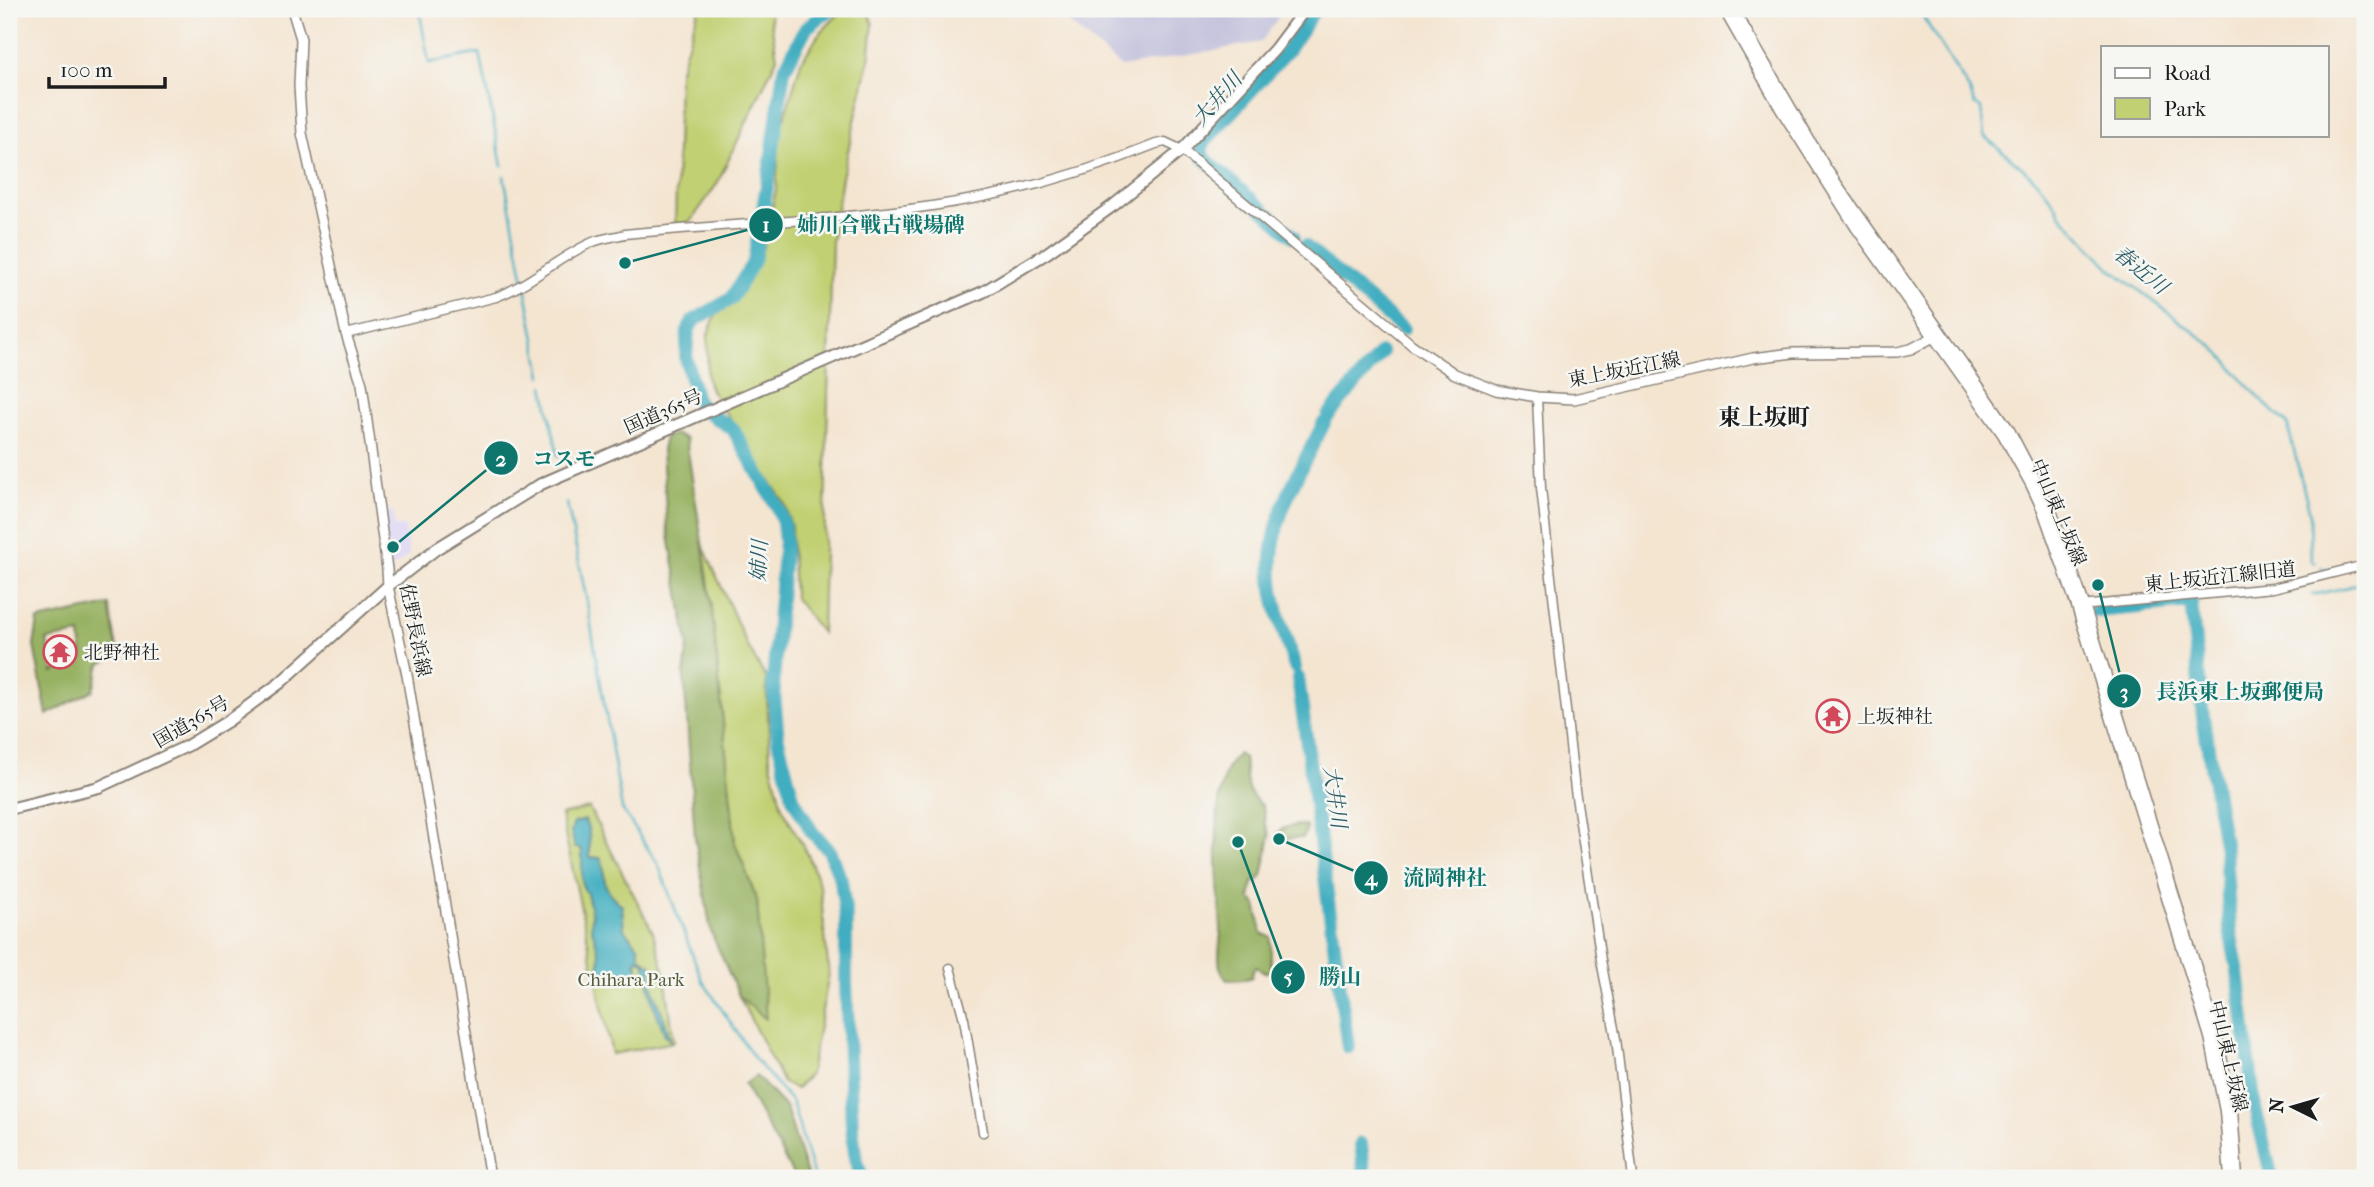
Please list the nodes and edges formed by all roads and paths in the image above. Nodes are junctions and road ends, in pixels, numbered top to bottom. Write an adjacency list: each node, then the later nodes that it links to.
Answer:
1 (292, 9): 6 (main road, 佐野長浜線)
2 (1305, 9): 5 (highway, 国道365号)
3 (1724, 9): 7 (main road, 中山東上坂線)
4 (1733, 9): 7 (main road, 中山東上坂線)
5 (1182, 150): 6 (street); 8 (main road, 東上坂近江線); 10 (highway, 国道365号)
6 (346, 334): 10 (main road, 佐野長浜線)
7 (1938, 335): 8 (main road, 東上坂近江線); 11 (main road, 中山東上坂線)
8 (1537, 397): 16 (street)
9 (2365, 565): 11 (street, 東上坂近江線旧道)
10 (388, 586): 12 (highway, 国道365号); 15 (main road, 佐野長浜線)
11 (2080, 606): 17 (main road, 中山東上坂線); 18 (main road, 中山東上坂線)
12 (9, 809)
13 (950, 968): 14 (street)
14 (983, 1132)
15 (490, 1178)
16 (1633, 1178)
17 (2230, 1178)
18 (2237, 1178)

